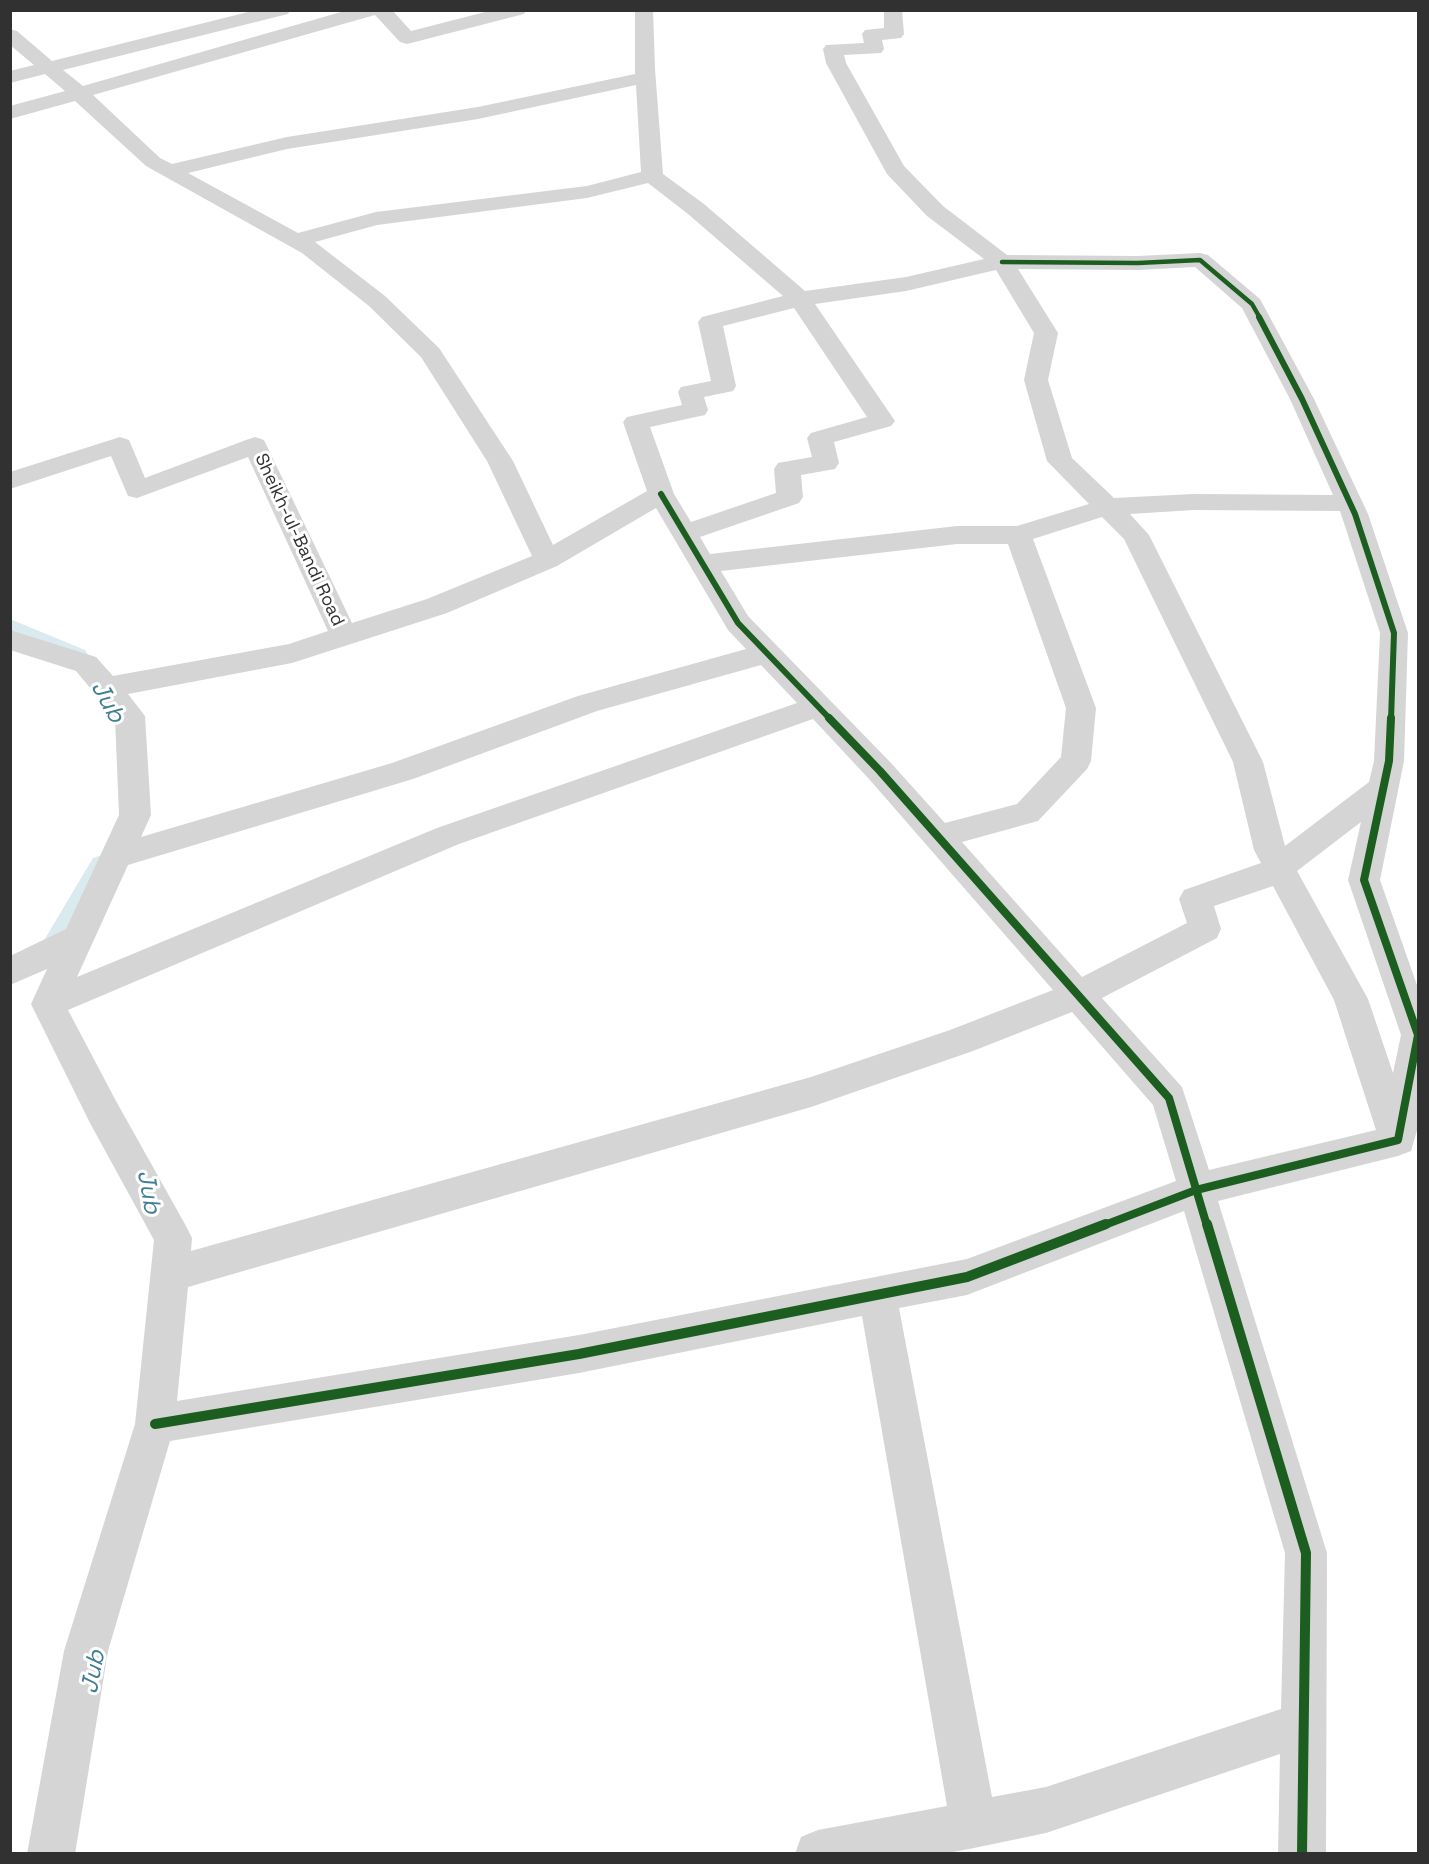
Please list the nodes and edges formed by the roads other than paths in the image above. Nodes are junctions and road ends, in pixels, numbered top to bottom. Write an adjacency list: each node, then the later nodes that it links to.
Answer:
1 (280, 10): 8 (street)
2 (370, 10): 11 (street)
3 (381, 10): 4 (street)
4 (517, 10)
5 (644, 10): 10 (street)
6 (893, 10): 16 (street)
7 (10, 35): 8 (street)
8 (47, 66): 9 (street); 11 (street)
9 (10, 77)
10 (645, 78): 13 (street); 14 (street)
11 (79, 93): 12 (street); 13 (street)
12 (10, 113)
13 (169, 171): 15 (street)
14 (652, 176): 15 (street); 17 (street)
15 (296, 240): 24 (street)
16 (1002, 262): 17 (street); 20 (street); 21 (street)
17 (800, 299): 19 (street); 22 (street)
18 (10, 481): 26 (street, Sheikh-ul-Bandi Road)
19 (661, 494): 22 (street); 24 (street)
20 (1350, 503): 21 (street); 31 (street)
21 (1107, 507): 23 (street); 34 (street)
22 (685, 533): 25 (street)
23 (1017, 535): 25 (street); 32 (street)
24 (547, 560): 26 (street)
25 (702, 564): 28 (street)
26 (344, 636): 29 (street)
27 (10, 640): 29 (street)
28 (767, 653): 30 (street); 33 (street)
29 (106, 688): 33 (street)
30 (818, 707): 32 (street); 38 (street)
31 (1384, 787): 34 (street); 39 (street)
32 (938, 837): 37 (street)
33 (117, 856): 35 (street)
34 (1280, 867): 37 (street); 39 (street)
35 (79, 938): 36 (street); 38 (street)
36 (10, 972)
37 (1078, 995): 40 (street); 41 (street)
38 (48, 1004): 41 (street)
39 (1398, 1140): 40 (street)
40 (1196, 1190): 42 (street); 44 (street)
41 (168, 1275): 43 (street)
42 (877, 1294): 43 (street); 45 (street)
43 (155, 1424): 46 (street)
44 (1304, 1725): 45 (street); 48 (street)
45 (974, 1825): 47 (street)
46 (51, 1854)
47 (818, 1854)
48 (1302, 1854)

